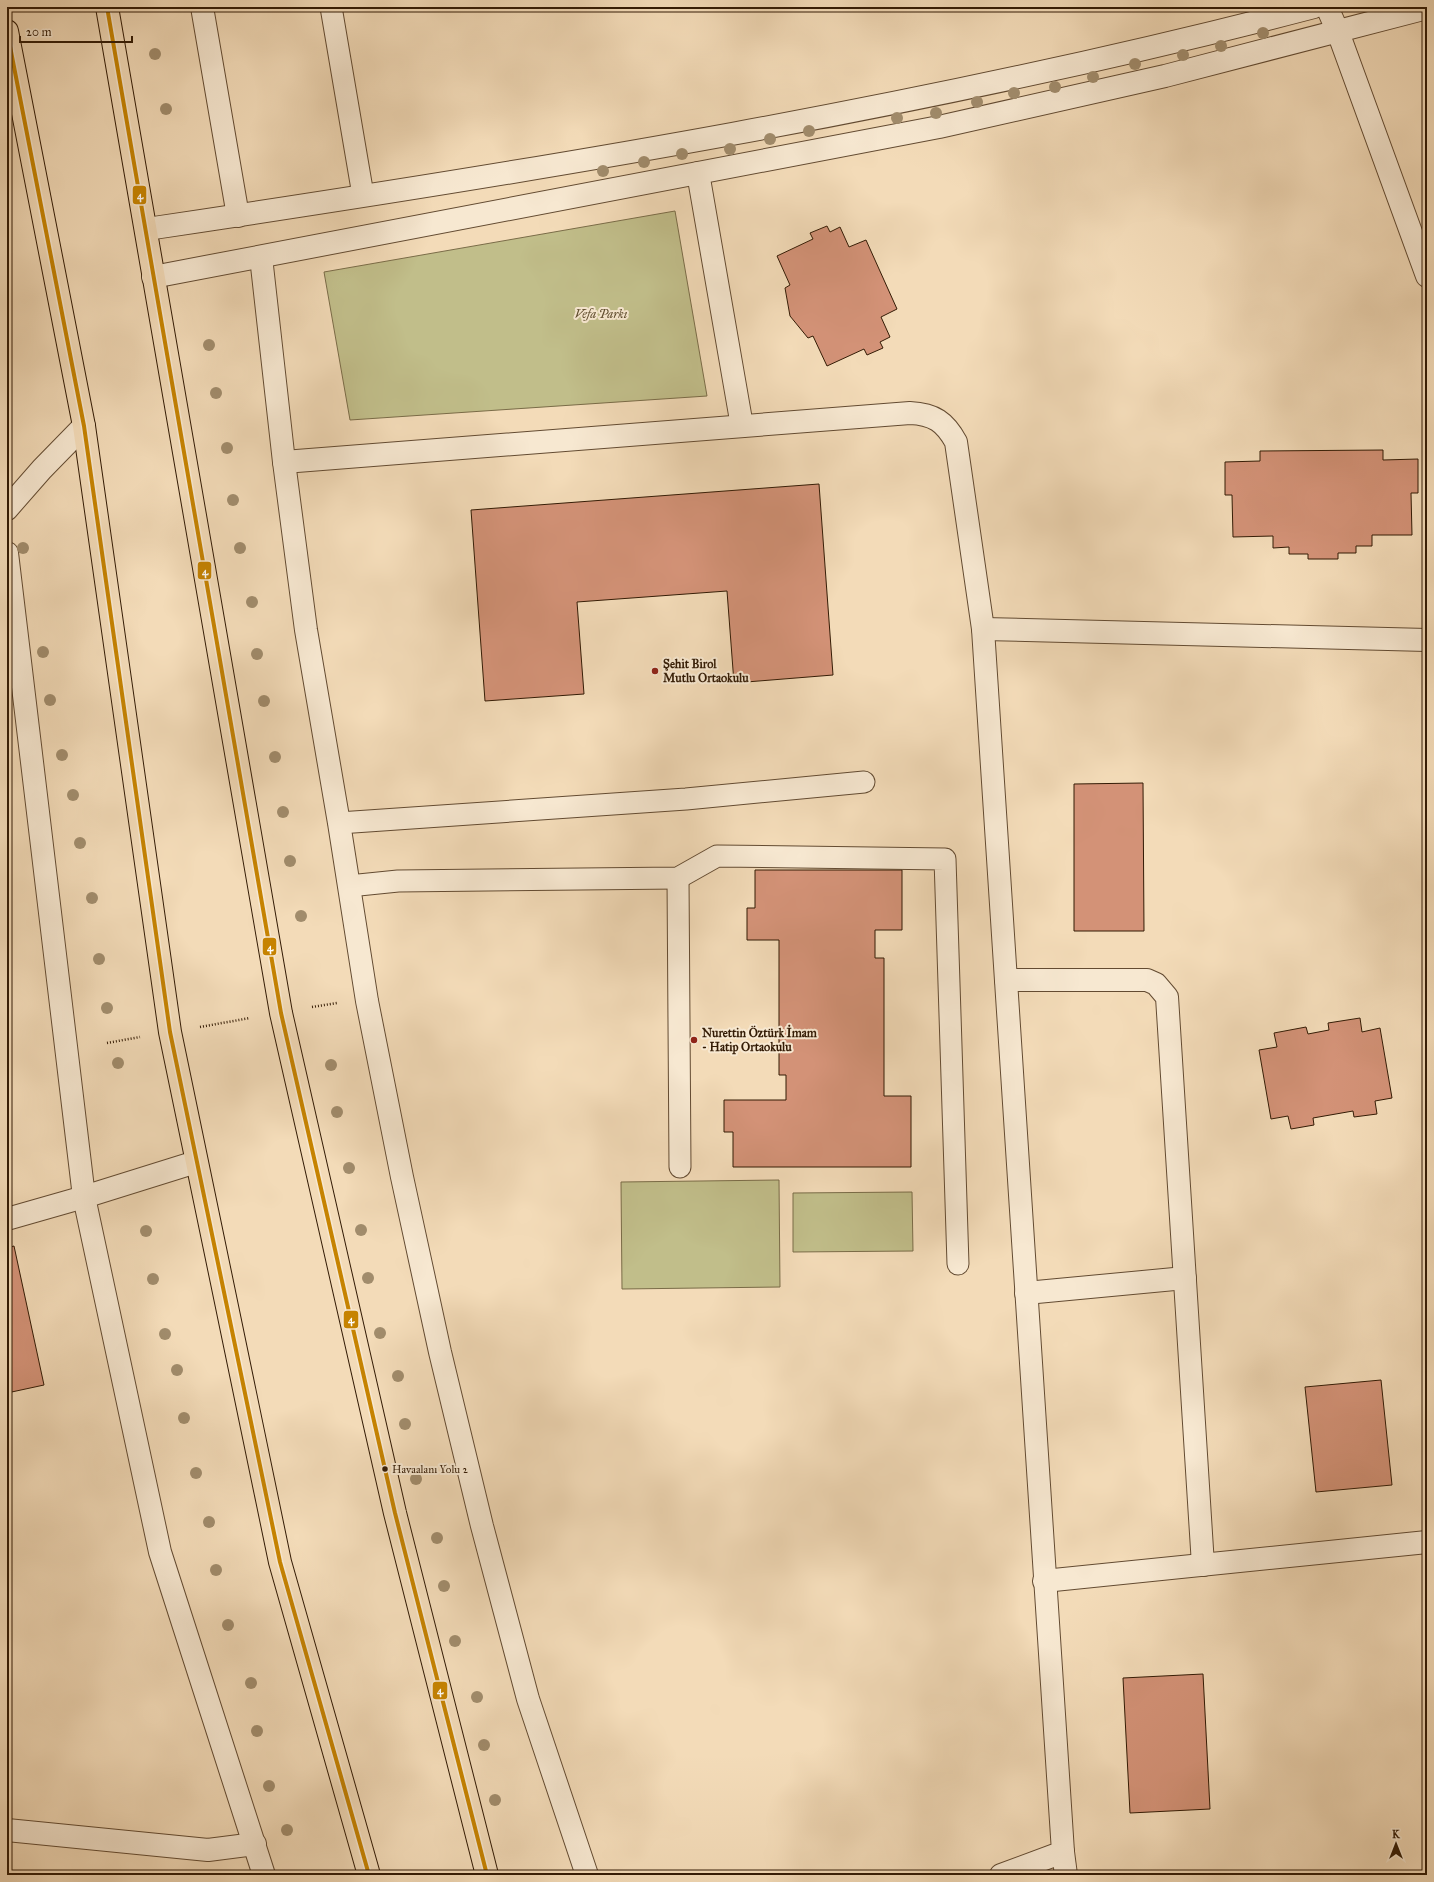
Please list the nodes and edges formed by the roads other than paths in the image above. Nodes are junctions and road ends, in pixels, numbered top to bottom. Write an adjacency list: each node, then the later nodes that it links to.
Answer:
1 (107, 7): 12 (main road)
2 (202, 7): 11 (street)
3 (331, 7): 10 (lane)
4 (1314, 7): 10 (street)
5 (1327, 7): 8 (street)
6 (1427, 8): 8 (street)
7 (7, 31): 16 (main road)
8 (1338, 32): 9 (street); 14 (street)
9 (698, 173): 13 (street); 17 (street)
10 (363, 195): 11 (street)
11 (238, 216): 12 (street)
12 (147, 229): 15 (main road)
13 (261, 257): 15 (street); 18 (street)
14 (1427, 276)
15 (153, 277): 43 (main road)
16 (84, 426): 19 (street); 28 (main road)
17 (742, 426): 18 (street); 21 (street)
18 (284, 462): 24 (street)
19 (7, 509)
20 (7, 553): 30 (street)
21 (983, 629): 22 (street); 27 (street)
22 (1427, 640)
23 (864, 782): 24 (lane)
24 (339, 823): 26 (street)
25 (678, 878): 26 (lane); 29 (lane); 32 (lane)
26 (349, 886): 44 (street)
27 (1006, 980): 33 (street); 34 (street)
28 (196, 1162): 30 (street); 42 (main road)
29 (680, 1167)
30 (84, 1197): 31 (street); 39 (street)
31 (7, 1219)
32 (958, 1264)
33 (1185, 1278): 34 (street); 36 (street)
34 (1026, 1293): 37 (street)
35 (1427, 1542): 36 (street)
36 (1204, 1565): 37 (street)
37 (1044, 1581): 40 (street)
38 (7, 1830): 39 (street)
39 (254, 1844): 41 (street)
40 (1062, 1852): 45 (street); 46 (street)
41 (264, 1875)
42 (369, 1875)
43 (487, 1875)
44 (587, 1875)
45 (1001, 1875)
46 (1066, 1875)

